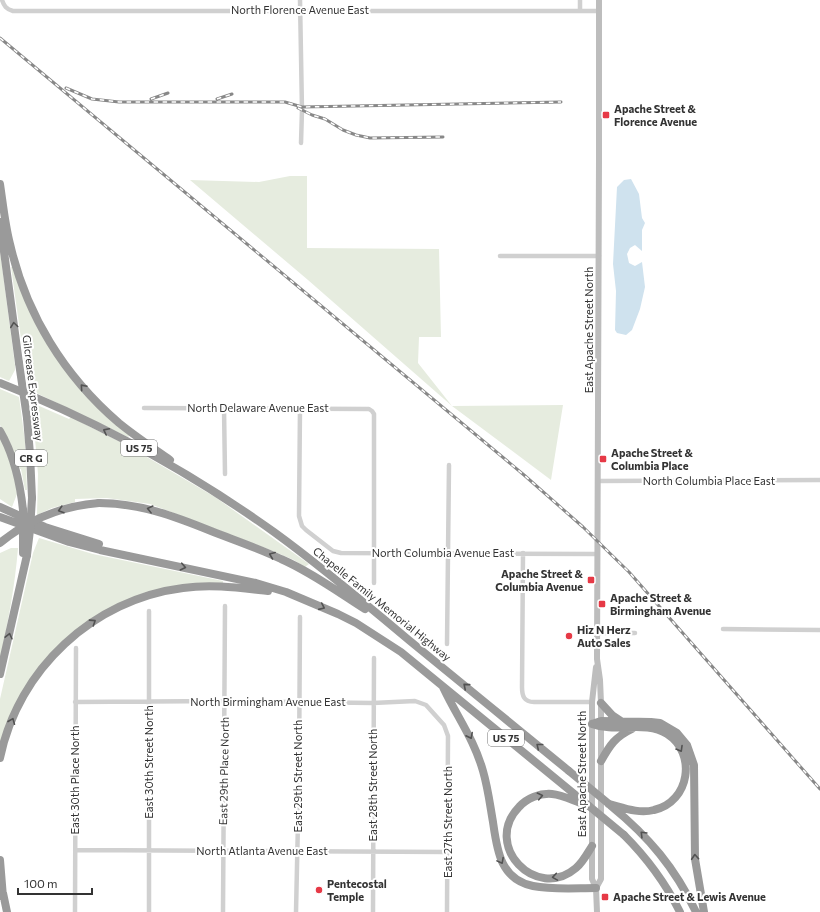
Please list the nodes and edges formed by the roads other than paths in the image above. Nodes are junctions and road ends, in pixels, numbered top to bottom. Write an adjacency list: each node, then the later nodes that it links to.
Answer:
1 (2, 0): 5 (street, North Florence Avenue East)
2 (300, 0): 5 (street)
3 (580, 0): 6 (street)
4 (599, 0): 7 (main road, East Apache Street North)
5 (300, 10): 6 (street, North Florence Avenue East); 8 (street)
6 (580, 10): 7 (street, North Florence Avenue East)
7 (599, 11): 12 (main road, East Apache Street North)
8 (301, 143)
9 (0, 184): 23 (highway, one-way to 9)
10 (0, 222): 28 (highway, Gilcrease Expressway / CR G, one-way to 10, bridge)
11 (500, 256): 12 (street)
12 (599, 256): 21 (main road, East Apache Street North)
13 (0, 383): 23 (highway, Chapelle Family Memorial Highway / US 75, one-way to 13)
14 (144, 408): 15 (street, North Delaware Avenue East)
15 (224, 408): 16 (street, North Delaware Avenue East); 19 (street)
16 (300, 408): 26 (street, North Columbia Avenue East); 26 (street, North Delaware Avenue East)
17 (0, 431): 28 (highway, bridge)
18 (449, 465): 29 (street)
19 (225, 474)
20 (820, 480): 21 (street, North Columbia Place East)
21 (598, 481): 30 (main road, East Apache Street North)
22 (0, 507): 31 (highway)
23 (236, 507): 37 (highway, Chapelle Family Memorial Highway / US 75)
24 (0, 517): 31 (highway, US 75)
25 (0, 543): 37 (highway, one-way to 25, bridge)
26 (374, 553): 29 (street, North Columbia Avenue East); 32 (street)
27 (523, 553): 29 (street, North Columbia Avenue East); 30 (street, North Columbia Avenue East); 51 (street)
28 (25, 554): 45 (highway, one-way to 28)
29 (448, 554): 42 (street)
30 (597, 554): 40 (main road, East Apache Street North)
31 (145, 559): 33 (highway, US 75, one-way to 33)
32 (374, 583)
33 (286, 592): 46 (highway, US 75, one-way to 46); 58 (highway, one-way to 33)
34 (225, 606): 47 (street, East 29th Place North)
35 (149, 611): 49 (street, East 30th Street North)
36 (300, 617): 50 (street, East 29th Street North)
37 (396, 629): 61 (highway, Chapelle Family Memorial Highway / US 75, one-way to 37, bridge)
38 (723, 629): 39 (street)
39 (820, 630)
40 (597, 633): 41 (street); 51 (main road, East Apache Street North)
41 (635, 633)
42 (447, 644)
43 (76, 648): 48 (street, East 30th Place North)
44 (374, 658): 52 (street, East 28th Street North)
45 (0, 674)
46 (441, 685): 60 (highway, US 75); 71 (highway, one-way to 71)
47 (225, 701): 49 (street, North Birmingham Avenue East); 50 (street, North Birmingham Avenue East); 65 (street, East 29th Place North)
48 (75, 702): 49 (street, North Birmingham Avenue East); 63 (street, East 30th Place North)
49 (150, 702): 64 (street, East 30th Street North)
50 (299, 702): 52 (street, North Birmingham Avenue East); 66 (street, East 29th Street North)
51 (597, 702): 53 (highway); 54 (main road, East Apache Street North); 55 (main road, East Apache Street North)
52 (373, 703): 57 (street, North Birmingham Avenue East); 67 (street, East 28th Street North)
53 (622, 722): 55 (highway); 83 (highway, one-way to 53)
54 (592, 724): 55 (highway); 62 (main road, East Apache Street North)
55 (601, 724): 56 (highway); 59 (main road, East Apache Street North)
56 (635, 728): 59 (highway); 61 (highway, one-way to 61)
57 (447, 732): 68 (street, East 27th Street North)
58 (0, 758)
59 (601, 760): 71 (main road, East Apache Street North)
60 (569, 795): 62 (highway, one-way to 60); 81 (highway, US 75, bridge)
61 (625, 812): 82 (highway, Chapelle Family Memorial Highway / US 75, one-way to 61)
62 (592, 846): 71 (main road, East Apache Street North)
63 (76, 850): 64 (street, North Atlanta Avenue East); 74 (street, East 30th Place North)
64 (149, 850): 65 (street, North Atlanta Avenue East); 75 (street, East 30th Street North)
65 (223, 851): 66 (street, North Atlanta Avenue East); 76 (street, East 29th Place North)
66 (298, 851): 67 (street, North Atlanta Avenue East); 77 (street, East 29th Street North)
67 (374, 851): 68 (street, North Atlanta Avenue East); 78 (street, East 28th Street North)
68 (448, 852): 79 (street, East 27th Street North)
69 (0, 860): 72 (highway)
70 (0, 882): 72 (highway)
71 (596, 888): 80 (main road, East Apache Street North)
72 (4, 897): 73 (highway)
73 (7, 912)
74 (75, 912)
75 (149, 912)
76 (223, 912)
77 (296, 912)
78 (373, 912)
79 (447, 912)
80 (596, 912)
81 (680, 912)
82 (696, 912)
83 (704, 912)

